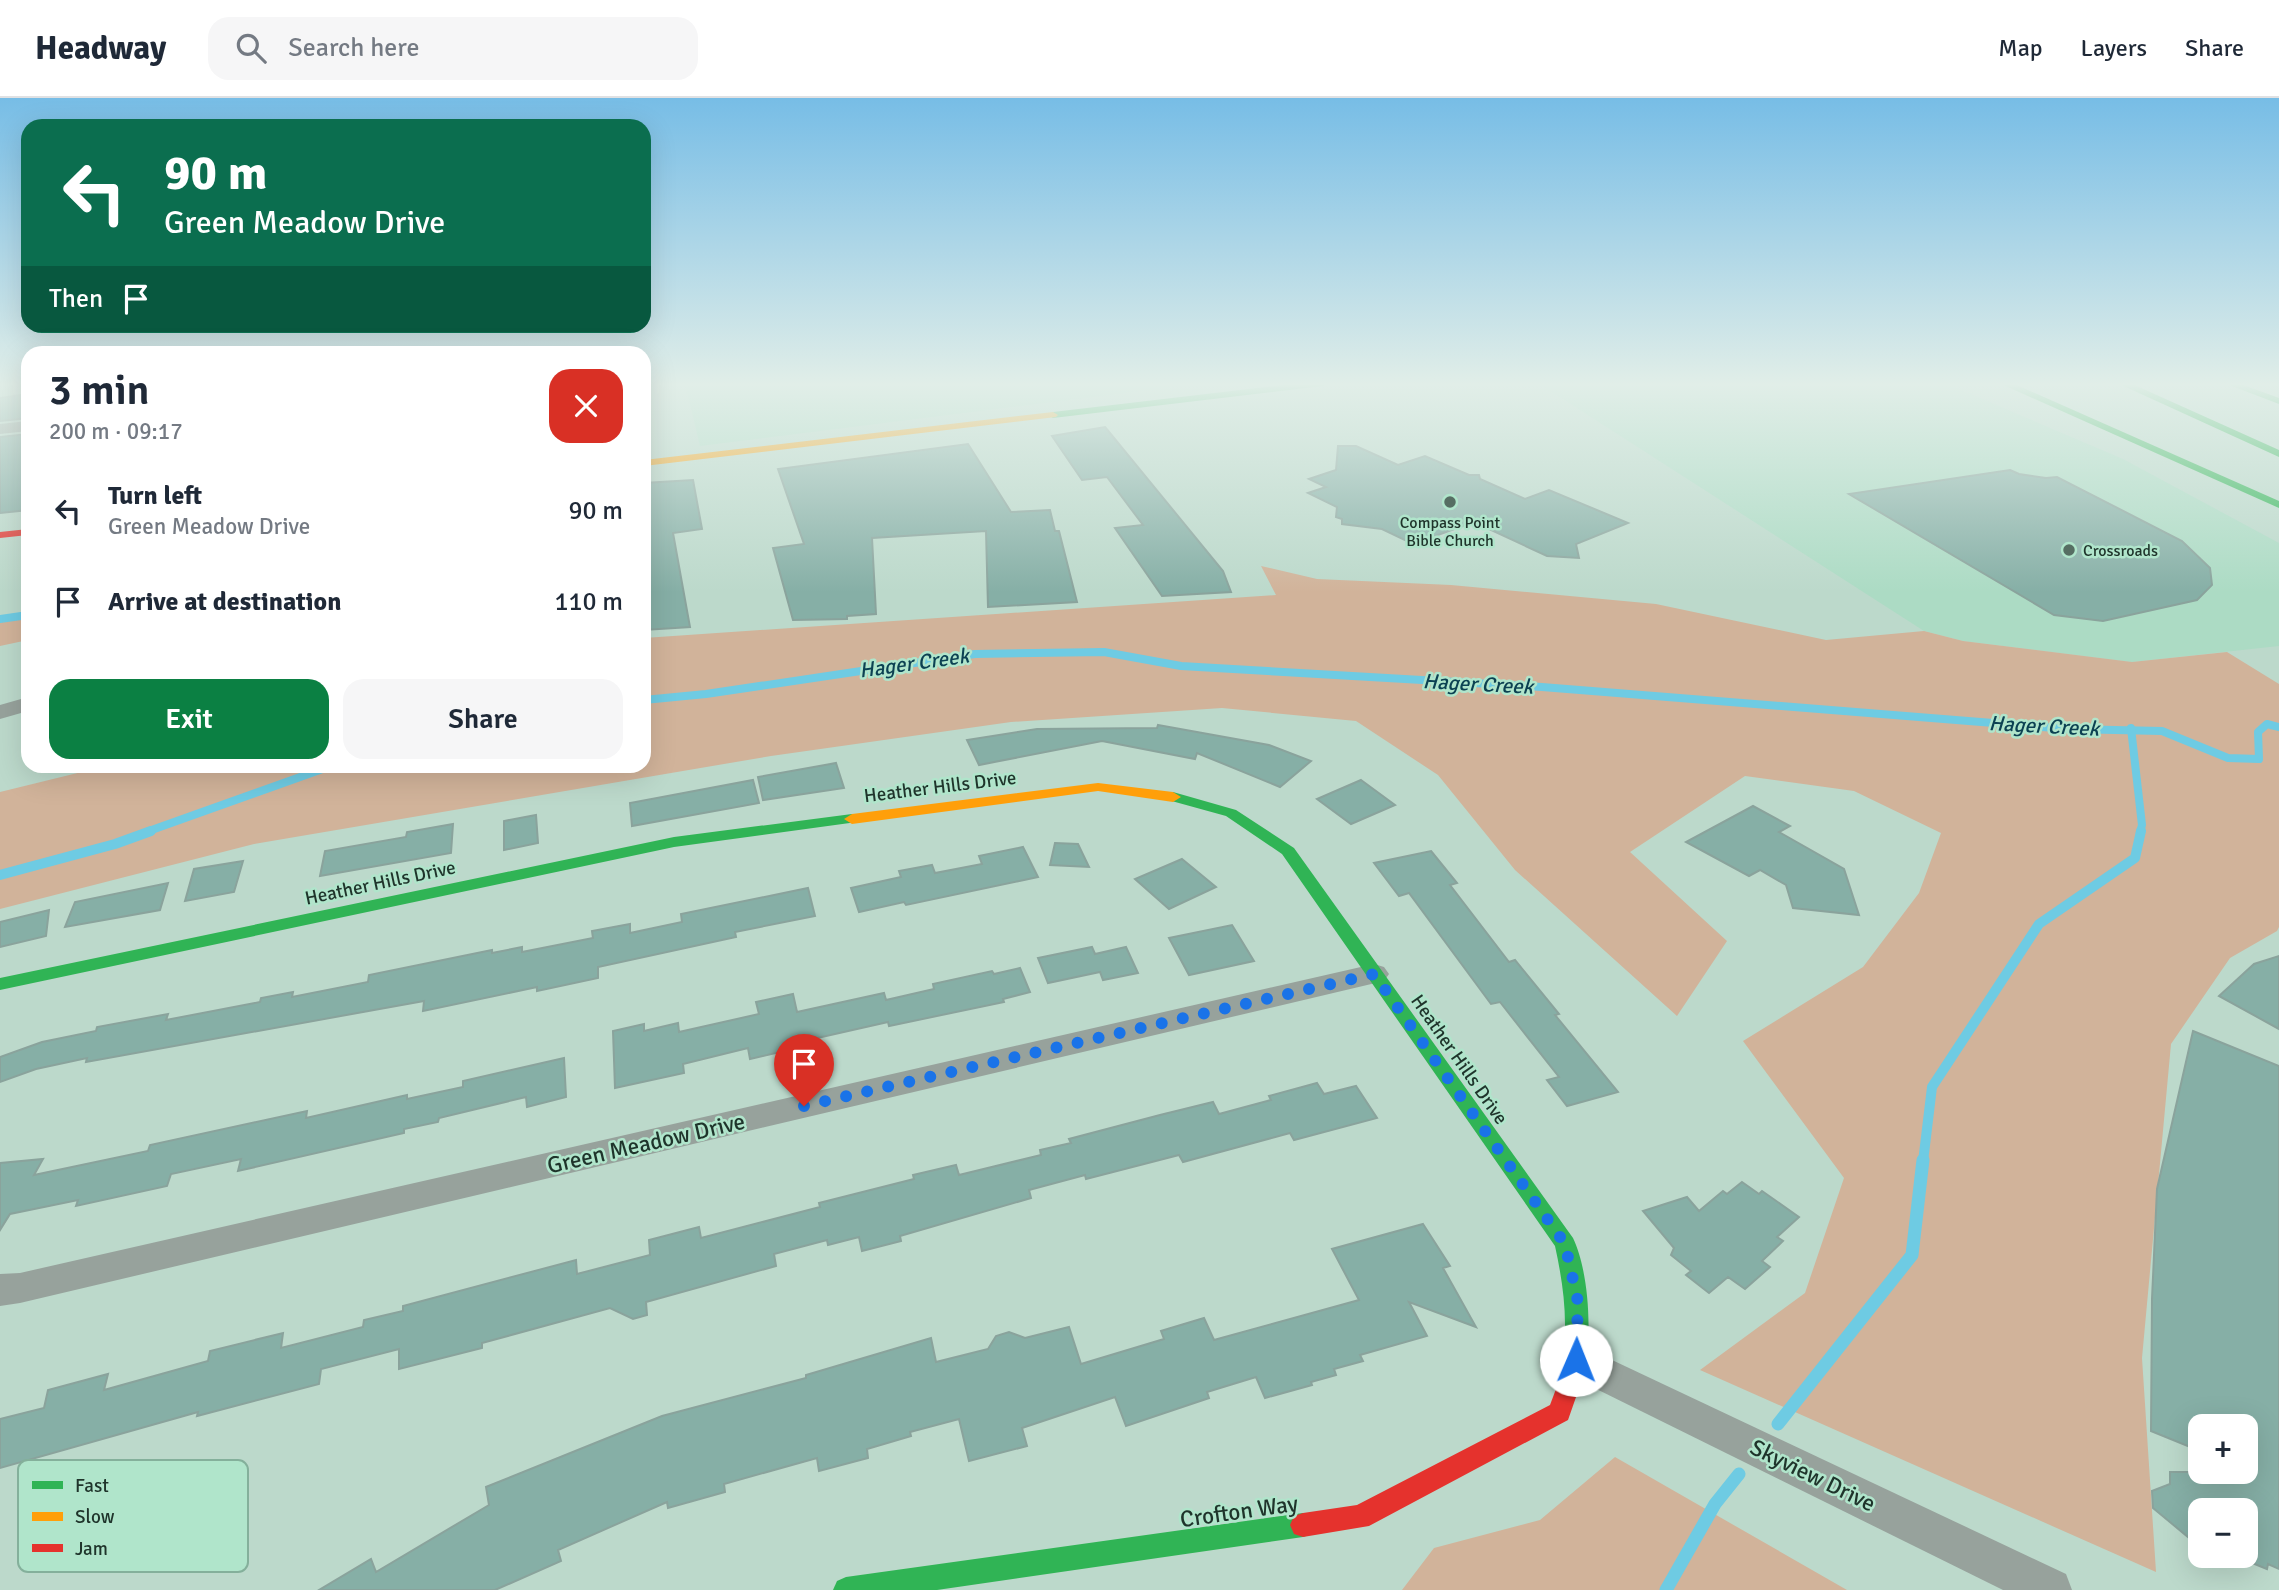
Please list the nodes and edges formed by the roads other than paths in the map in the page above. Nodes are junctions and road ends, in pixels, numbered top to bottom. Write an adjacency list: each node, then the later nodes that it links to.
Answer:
1 (732, 453): 3 (main road)
2 (2161, 453): 4 (main road)
3 (651, 462)
4 (2279, 505)
5 (21, 532): 6 (main road)
6 (0, 535)
7 (21, 706): 8 (street)
8 (0, 712)
9 (1374, 974): 10 (main road, Heather Hills Drive); 11 (street, Green Meadow Drive); 12 (main road, Heather Hills Drive)
10 (0, 984)
11 (0, 1290)
12 (1576, 1360): 13 (main road, Crofton Way); 14 (street, Skyview Drive)
13 (846, 1590)
14 (2050, 1590)

